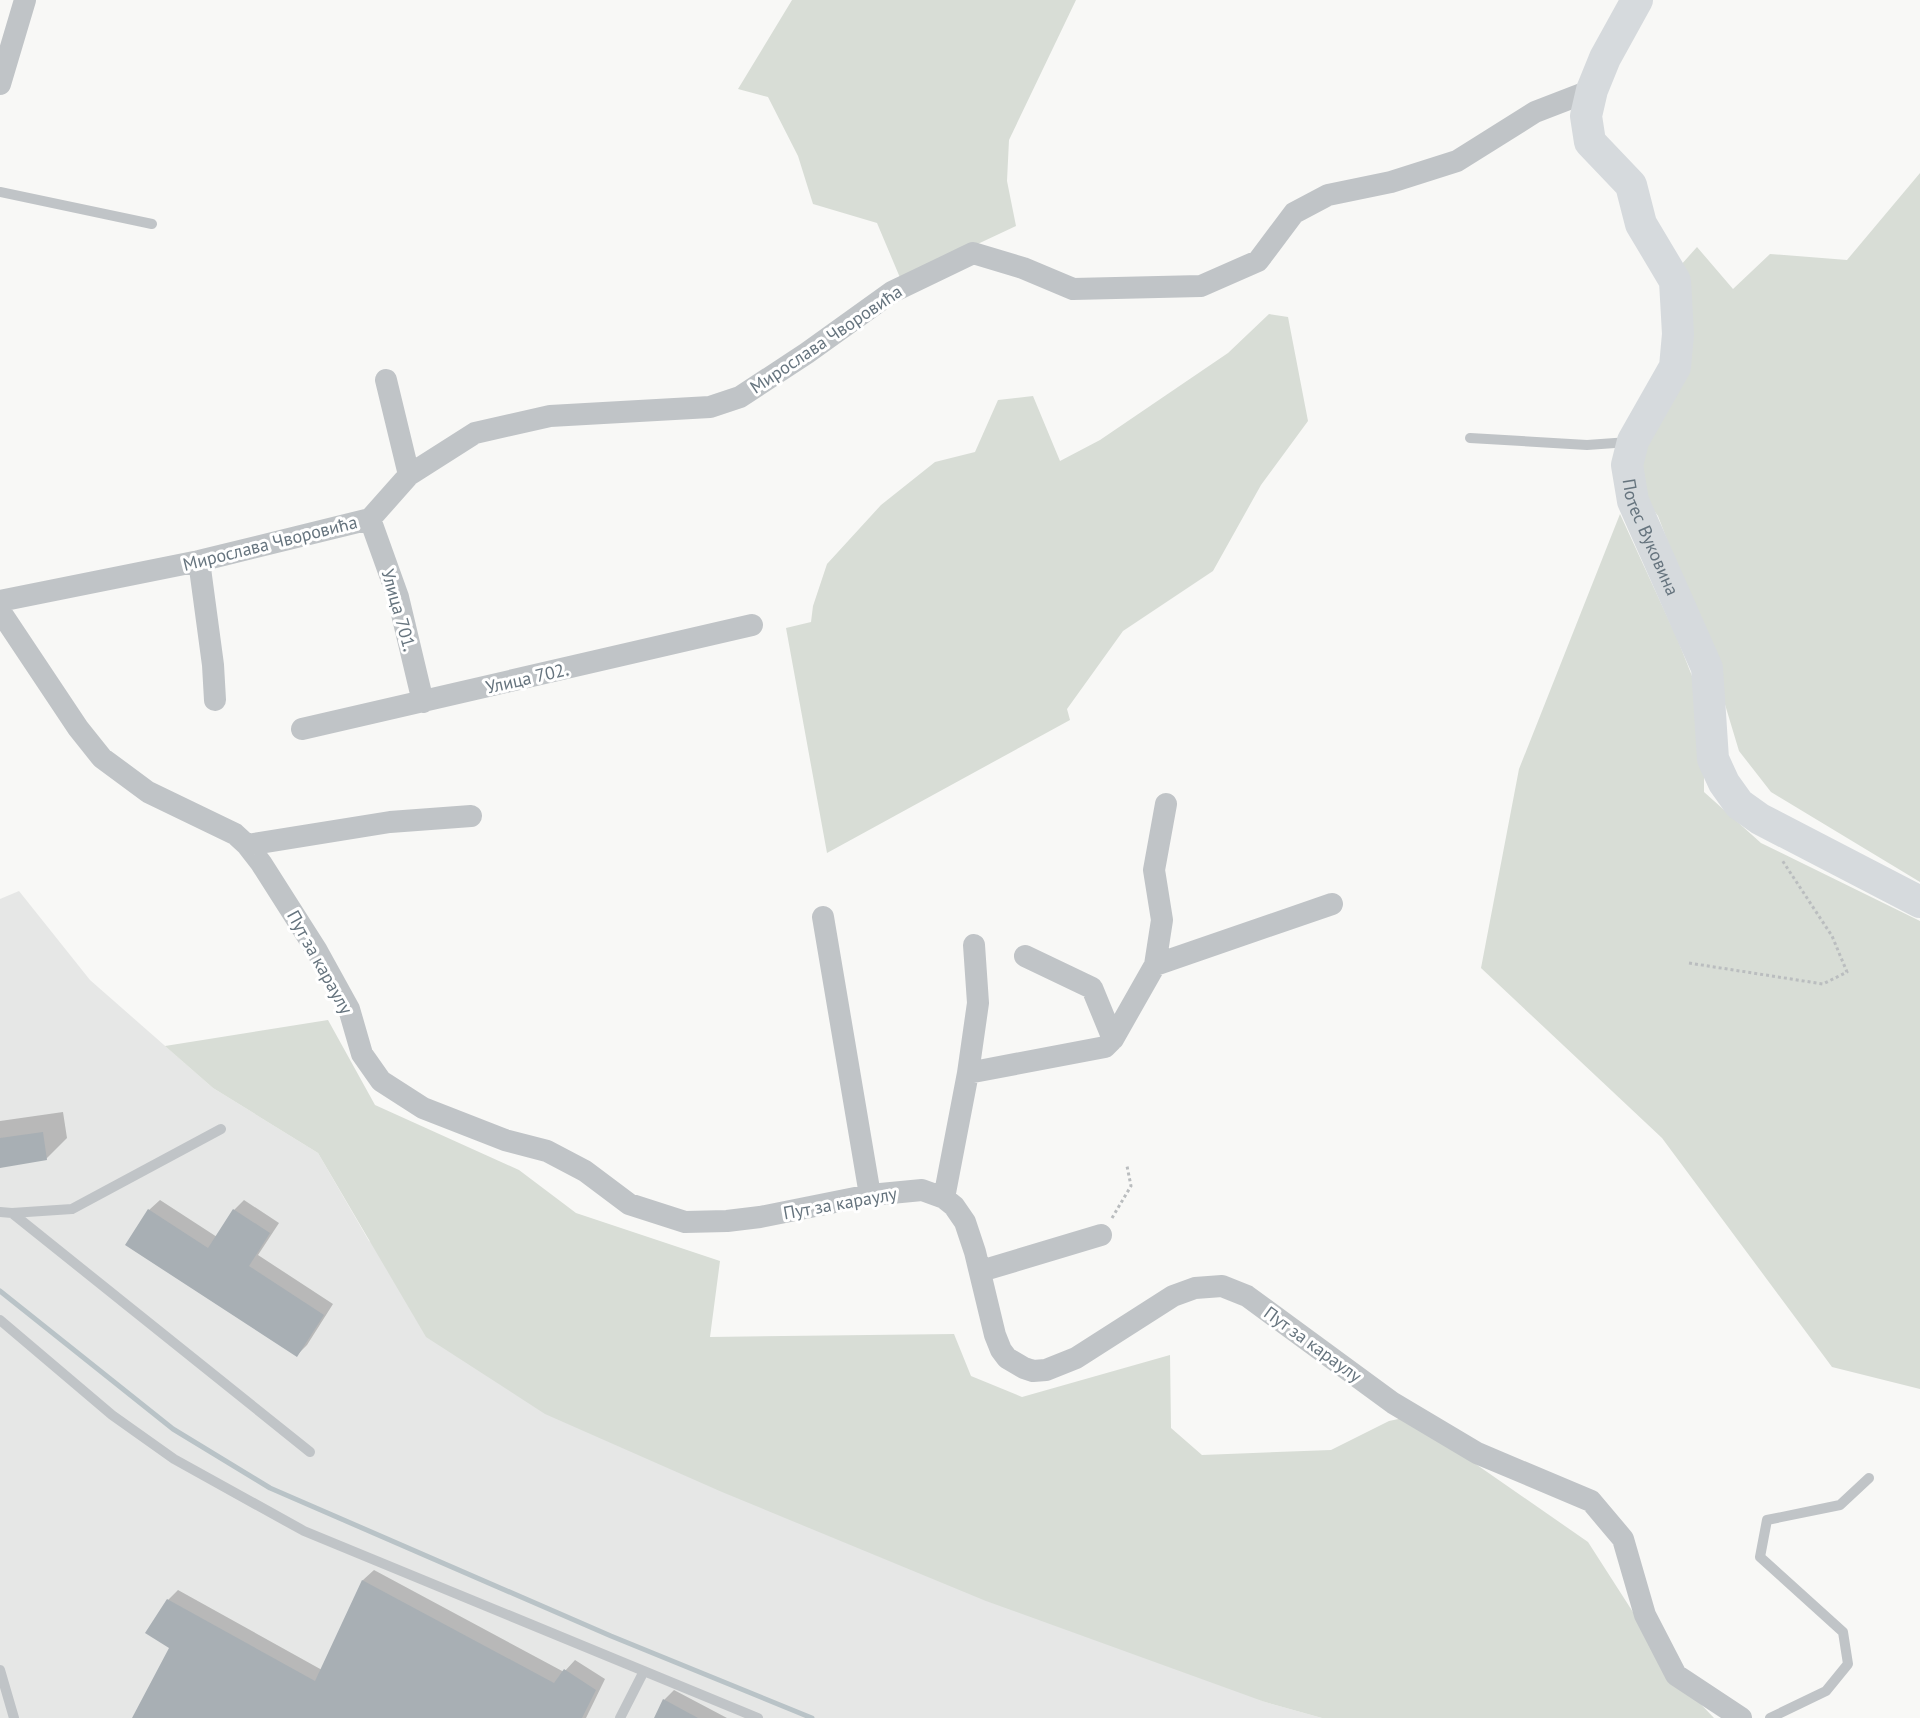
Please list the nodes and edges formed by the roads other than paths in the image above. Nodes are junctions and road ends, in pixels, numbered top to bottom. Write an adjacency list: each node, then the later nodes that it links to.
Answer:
1 (25, 0): 3 (street)
2 (1637, 0): 4 (main road, Потес Вуковина)
3 (0, 84)
4 (1592, 90): 9 (main road, Потес Вуковина); 10 (street, Мирослава Чворовића)
5 (0, 192): 6 (lane)
6 (152, 224)
7 (386, 380): 10 (street)
8 (1470, 438): 9 (lane)
9 (1633, 441): 22 (main road, Потес Вуковина)
10 (410, 475): 11 (street, Мирослава Чворовића)
11 (370, 519): 12 (street, Мирослава Чворовића); 17 (street, Улица 701.)
12 (200, 561): 13 (street, Мирослава Чворовића); 16 (street)
13 (0, 601)
14 (0, 611): 21 (street, Пут за караулу)
15 (752, 625): 17 (street, Улица 702.)
16 (214, 700)
17 (423, 702): 18 (street, Улица 702.)
18 (303, 729)
19 (1166, 804): 27 (street)
20 (471, 816): 21 (street)
21 (247, 845): 31 (street, Пут за караулу)
22 (1920, 902)
23 (1332, 904): 27 (street)
24 (822, 917): 31 (street)
25 (974, 945): 29 (street)
26 (1025, 956): 28 (street)
27 (1155, 965): 28 (street)
28 (1113, 1039): 29 (street)
29 (968, 1072): 32 (street)
30 (220, 1129): 34 (lane)
31 (870, 1195): 32 (street, Пут за караулу)
32 (944, 1198): 36 (street, Пут за караулу)
33 (0, 1212): 34 (lane)
34 (12, 1213): 38 (lane)
35 (1101, 1235): 36 (street)
36 (981, 1271): 45 (street, Пут за караулу)
37 (0, 1320): 41 (lane)
38 (310, 1452)
39 (1869, 1478): 46 (lane)
40 (0, 1670): 42 (lane)
41 (644, 1671): 43 (lane); 44 (lane)
42 (14, 1718)
43 (620, 1718)
44 (758, 1718)
45 (1741, 1718)
46 (1770, 1718)

